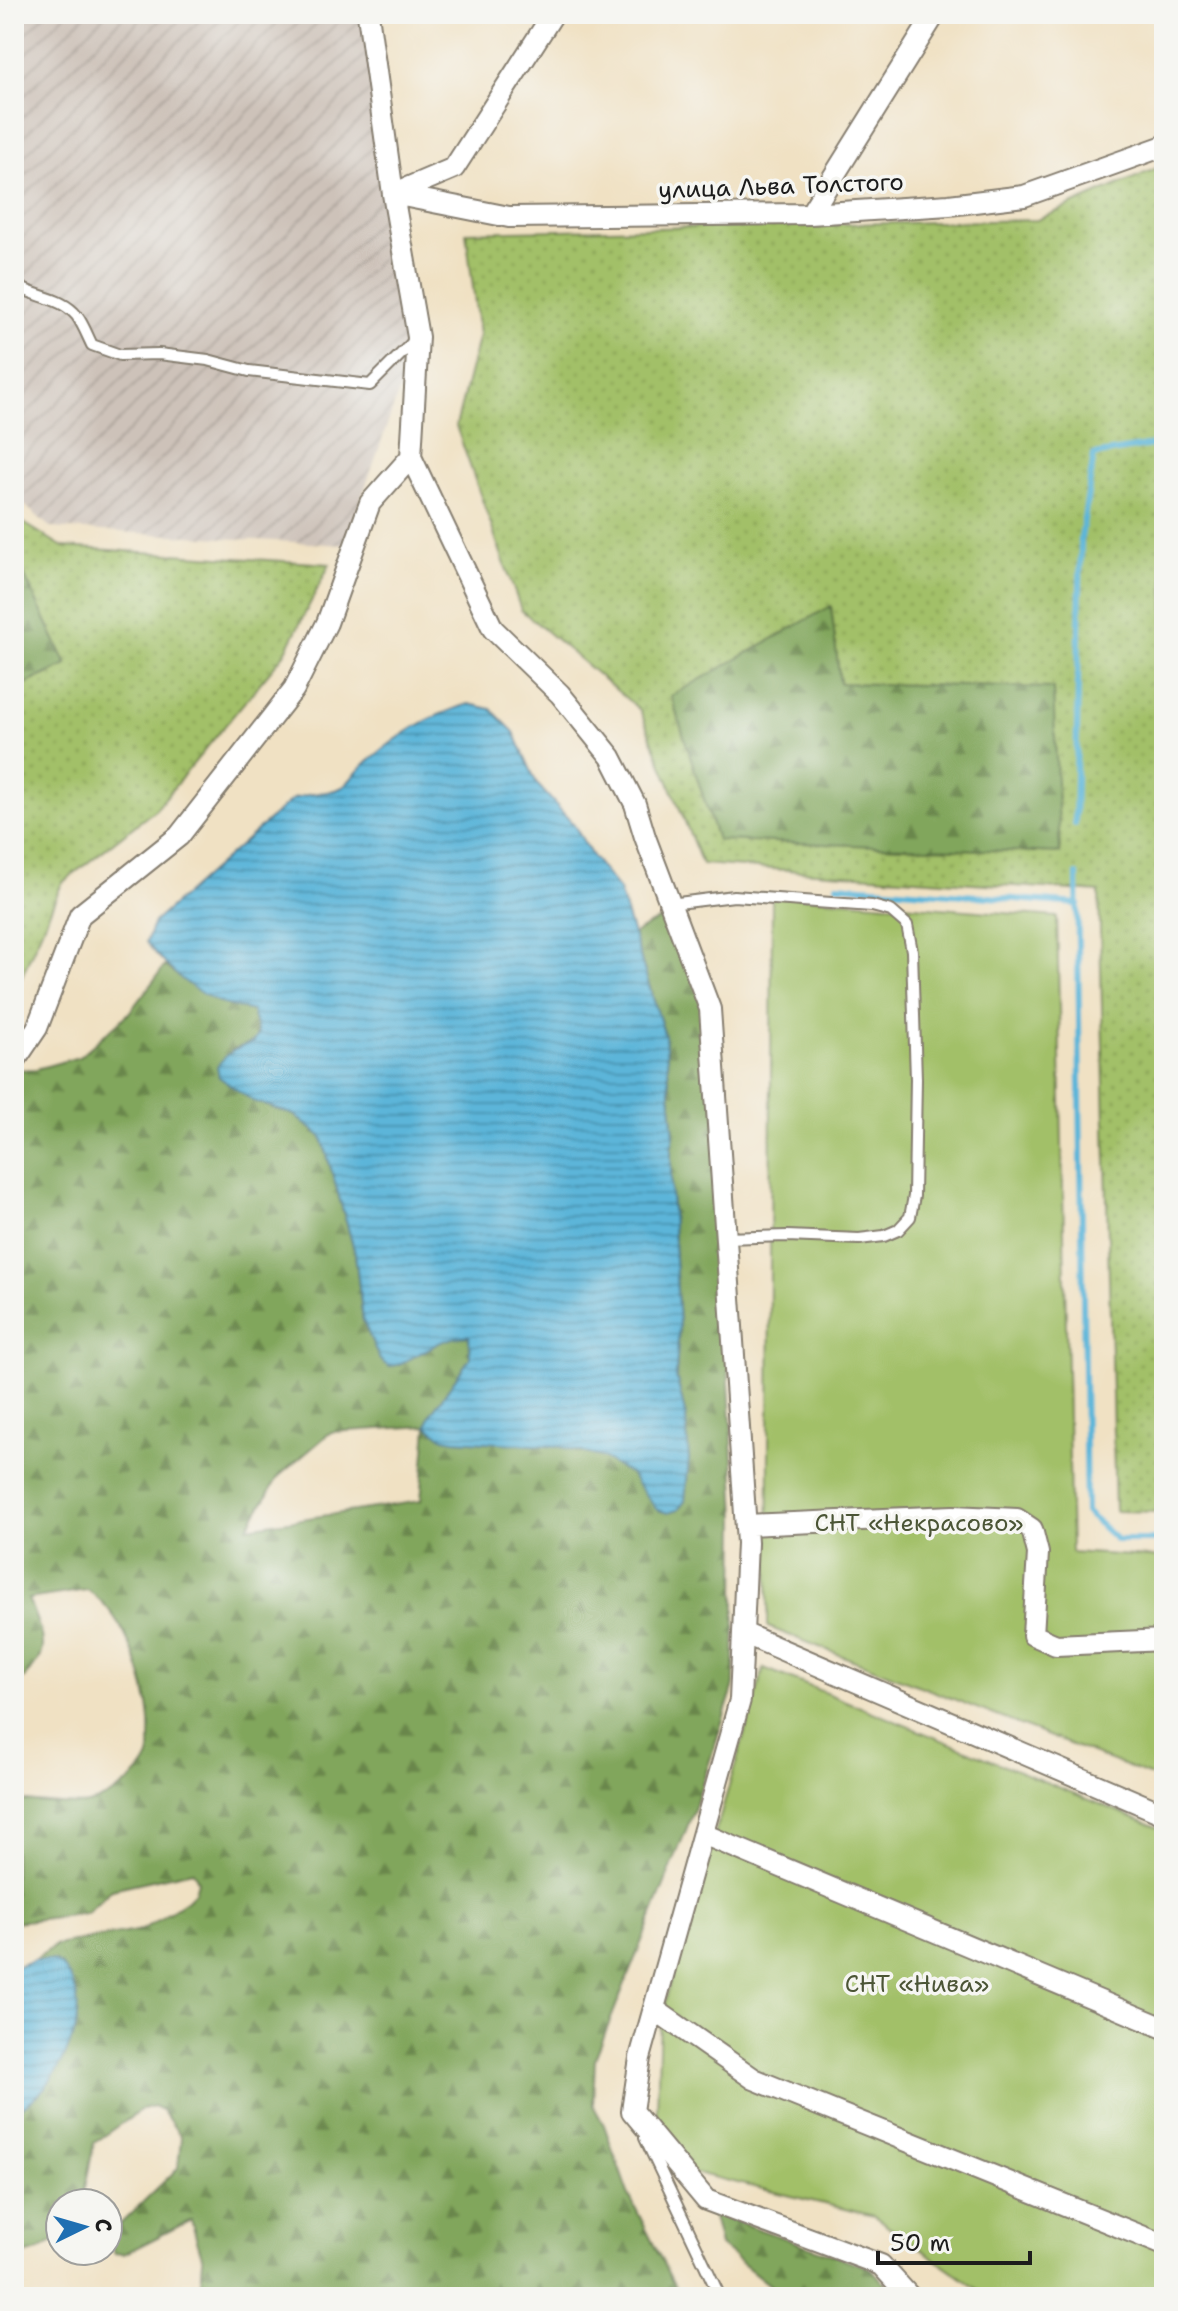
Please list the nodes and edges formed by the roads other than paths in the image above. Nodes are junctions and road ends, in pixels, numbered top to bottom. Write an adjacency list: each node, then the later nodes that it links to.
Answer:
1 (368, 14): 5 (street)
2 (553, 14): 5 (street)
3 (935, 14): 6 (street)
4 (1164, 146): 6 (street, улица Льва Толстого)
5 (393, 194): 6 (street, улица Льва Толстого); 8 (street)
6 (810, 214)
7 (14, 284): 8 (lane)
8 (418, 337): 9 (street)
9 (411, 457): 10 (street); 11 (street)
10 (670, 904): 12 (street); 12 (lane)
11 (14, 1062)
12 (725, 1238): 13 (street)
13 (746, 1525): 14 (street); 15 (street)
14 (743, 1633): 16 (street); 17 (street)
15 (1164, 1640)
16 (1164, 1814)
17 (703, 1834): 18 (street); 19 (street)
18 (654, 2009): 20 (street); 21 (street)
19 (1164, 2028)
20 (632, 2111): 22 (lane); 23 (street)
21 (1164, 2245)
22 (720, 2297)
23 (910, 2297)

